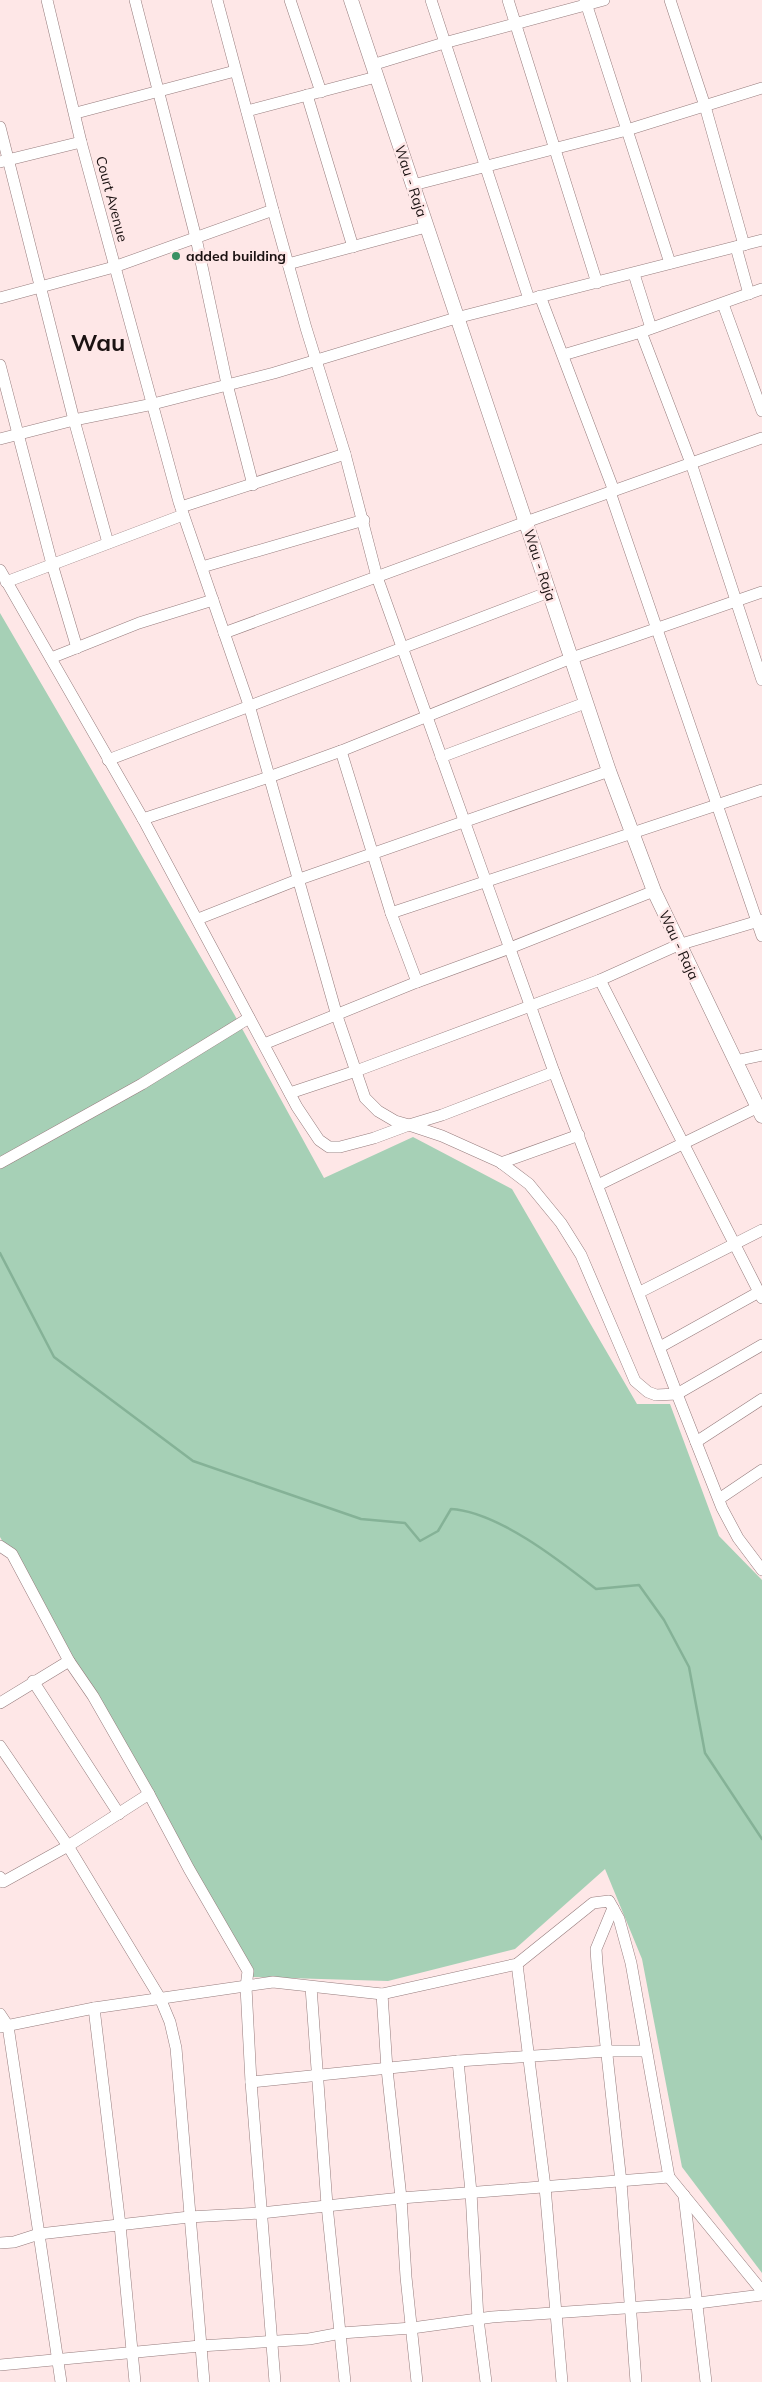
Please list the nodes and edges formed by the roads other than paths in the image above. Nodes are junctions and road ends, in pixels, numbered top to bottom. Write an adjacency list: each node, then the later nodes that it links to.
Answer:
1 (48, 0): 21 (street, Court Avenue)
2 (135, 0): 16 (street)
3 (217, 0): 13 (street)
4 (290, 0): 17 (street)
5 (351, 0): 14 (main road, Wau - Raja)
6 (431, 0): 12 (street)
7 (508, 0): 11 (street)
8 (604, 0): 10 (street)
9 (670, 0): 19 (street)
10 (586, 2): 11 (street); 23 (street)
11 (515, 23): 12 (street); 25 (street)
12 (444, 43): 14 (street); 27 (street)
13 (235, 71): 16 (street); 20 (street)
14 (374, 71): 17 (street); 28 (main road, Wau - Raja)
15 (762, 88): 19 (street)
16 (159, 91): 21 (street); 31 (street)
17 (320, 92): 18 (street)
18 (307, 95): 20 (street); 34 (street)
19 (706, 106): 23 (street); 33 (street)
20 (247, 111): 29 (street)
21 (76, 113): 24 (street, Court Avenue)
22 (0, 127): 26 (street)
23 (627, 130): 25 (street); 35 (street)
24 (81, 142): 26 (street); 37 (street, Court Avenue)
25 (554, 149): 27 (street); 39 (street)
26 (4, 161): 40 (street)
27 (484, 166): 28 (street); 45 (street)
28 (413, 185): 30 (main road, Wau - Raja)
29 (273, 210): 31 (street); 36 (street)
30 (426, 226): 34 (street); 47 (main road, Wau - Raja)
31 (196, 238): 37 (street); 52 (street)
32 (762, 240): 33 (street)
33 (740, 246): 35 (street); 42 (street)
34 (353, 247): 36 (street)
35 (670, 263): 38 (street)
36 (288, 264): 50 (street)
37 (114, 267): 40 (street); 53 (street, Court Avenue)
38 (634, 274): 39 (street); 48 (street)
39 (597, 283): 43 (street)
40 (40, 288): 44 (street); 55 (street)
41 (762, 289): 42 (street)
42 (749, 294): 46 (street)
43 (540, 296): 45 (street); 49 (street)
44 (0, 298)
45 (529, 299): 47 (street)
46 (723, 304): 48 (street); 54 (street)
47 (456, 318): 50 (street); 65 (main road, Wau - Raja)
48 (646, 330): 49 (street); 60 (street)
49 (563, 355): 62 (street)
50 (317, 361): 52 (street); 59 (street)
51 (0, 366): 56 (street)
52 (227, 384): 53 (street); 61 (street)
53 (152, 404): 55 (street); 63 (street, Court Avenue)
54 (762, 411)
55 (74, 420): 56 (street); 66 (street)
56 (19, 434): 58 (street); 67 (street)
57 (762, 438): 60 (street)
58 (0, 439)
59 (345, 454): 61 (street); 64 (street)
60 (691, 463): 62 (street); 75 (street)
61 (253, 485): 63 (street)
62 (612, 491): 65 (street); 76 (street)
63 (182, 511): 66 (street); 68 (street, Court Avenue)
64 (364, 520): 68 (street); 70 (street)
65 (526, 522): 70 (street); 72 (main road, Wau - Raja)
66 (108, 543): 67 (street)
67 (52, 564): 71 (street); 78 (street)
68 (202, 567): 74 (street, Court Avenue)
69 (0, 570): 71 (street)
70 (377, 577): 77 (street); 79 (street)
71 (6, 582): 80 (street)
72 (549, 592): 79 (street); 81 (main road, Wau - Raja)
73 (762, 592): 75 (street)
74 (213, 600): 77 (street, Court Avenue); 78 (street)
75 (737, 601): 76 (street); 82 (street)
76 (656, 628): 81 (street); 92 (street)
77 (224, 634): 84 (street, Court Avenue)
78 (77, 648): 80 (street)
79 (402, 648): 84 (street); 85 (street)
80 (51, 658): 88 (street)
81 (570, 659): 83 (main road, Wau - Raja); 85 (street)
82 (762, 680)
83 (585, 703): 87 (street); 89 (main road, Wau - Raja)
84 (249, 705): 88 (street); 90 (street, Court Avenue)
85 (426, 715): 86 (street); 87 (street)
86 (341, 751): 90 (street); 96 (street)
87 (441, 756): 94 (street)
88 (108, 760): 93 (street)
89 (609, 771): 94 (street); 95 (main road, Wau - Raja)
90 (270, 777): 93 (street); 97 (street, Court Avenue)
91 (762, 790): 92 (street)
92 (718, 805): 95 (street); 102 (street)
93 (143, 819): 101 (street)
94 (465, 822): 96 (street); 98 (street)
95 (632, 834): 98 (street); 99 (main road, Wau - Raja)
96 (373, 854): 97 (street); 100 (street)
97 (297, 880): 101 (street); 109 (street, Court Avenue)
98 (486, 882): 100 (street); 105 (street)
99 (654, 891): 104 (main road, Wau - Raja); 105 (street)
100 (391, 914): 107 (street)
101 (198, 919): 110 (street)
102 (760, 921): 103 (street); 104 (street)
103 (762, 936)
104 (678, 945): 106 (street); 113 (main road, Wau - Raja)
105 (510, 948): 107 (street); 108 (street)
106 (600, 980): 108 (street); 120 (street)
107 (417, 982): 109 (street)
108 (530, 1004): 114 (street); 115 (street)
109 (337, 1016): 111 (street); 114 (street, Court Avenue)
110 (249, 1018): 111 (street); 122 (street)
111 (264, 1044): 116 (street)
112 (762, 1054): 113 (street)
113 (735, 1061): 117 (main road, Wau - Raja)
114 (356, 1071): 116 (street); 118 (street, Court Avenue)
115 (554, 1072): 118 (street); 119 (street)
116 (290, 1093): 118 (street)
117 (760, 1112): 120 (street)
118 (409, 1125): 121 (street, Court Avenue)
119 (579, 1135): 121 (street); 123 (street)
120 (683, 1144): 123 (street); 125 (street)
121 (501, 1162): 130 (street, Court Avenue)
122 (0, 1163)
123 (598, 1185): 126 (street)
124 (762, 1230): 125 (street)
125 (735, 1244): 126 (street); 127 (street)
126 (640, 1292): 129 (street)
127 (761, 1295): 129 (street)
128 (762, 1345): 130 (street)
129 (660, 1347): 130 (street)
130 (677, 1394): 132 (street)
131 (762, 1398): 132 (street)
132 (696, 1442): 134 (street)
133 (762, 1470): 134 (street)
134 (718, 1498): 136 (street)
135 (0, 1546): 137 (street)
136 (761, 1568)
137 (69, 1661): 138 (street); 141 (street)
138 (33, 1681): 139 (street); 142 (street)
139 (0, 1703)
140 (0, 1746): 143 (street)
141 (149, 1794): 142 (street); 147 (street)
142 (119, 1814): 143 (street)
143 (68, 1846): 144 (street); 150 (street)
144 (1, 1881)
145 (613, 1908): 146 (street); 154 (street); 155 (street)
146 (518, 1964): 149 (street); 156 (street)
147 (246, 1987): 148 (street); 150 (street); 160 (street)
148 (311, 1987): 149 (street); 159 (street)
149 (382, 1994): 158 (street)
150 (160, 1998): 151 (street); 169 (street)
151 (94, 2008): 153 (street); 170 (street)
152 (0, 2014): 153 (street)
153 (4, 2027): 171 (street)
154 (646, 2051): 155 (street); 161 (street)
155 (608, 2052): 156 (street); 162 (street)
156 (530, 2057): 157 (street); 163 (street)
157 (458, 2061): 158 (street); 164 (street)
158 (387, 2069): 159 (street); 166 (street)
159 (318, 2075): 160 (street); 167 (street)
160 (251, 2082): 168 (street)
161 (669, 2177): 162 (street); 165 (street)
162 (621, 2182): 163 (street); 176 (street)
163 (545, 2186): 164 (street); 177 (street)
164 (471, 2192): 166 (street); 178 (street)
165 (684, 2195): 173 (street); 175 (street)
166 (402, 2198): 167 (street); 179 (street)
167 (327, 2205): 168 (street); 180 (street)
168 (261, 2213): 169 (street); 181 (street)
169 (189, 2217): 170 (street); 182 (street)
170 (120, 2225): 171 (street); 183 (street)
171 (39, 2234): 172 (street); 184 (street)
172 (0, 2243)
173 (762, 2291)
174 (762, 2295): 175 (street)
175 (698, 2303): 176 (street); 195 (street)
176 (629, 2307): 177 (street); 194 (street)
177 (556, 2314): 178 (street); 193 (street)
178 (478, 2319): 179 (street); 192 (street)
179 (412, 2328): 180 (street); 191 (street)
180 (340, 2333): 181 (street); 190 (street)
181 (271, 2340): 182 (street); 189 (street)
182 (200, 2346): 183 (street); 188 (street)
183 (132, 2352): 184 (street); 187 (street)
184 (58, 2360): 185 (street); 186 (street)
185 (0, 2365)
186 (60, 2382)
187 (135, 2382)
188 (204, 2382)
189 (275, 2382)
190 (345, 2382)
191 (417, 2382)
192 (486, 2382)
193 (562, 2382)
194 (636, 2382)
195 (706, 2382)

